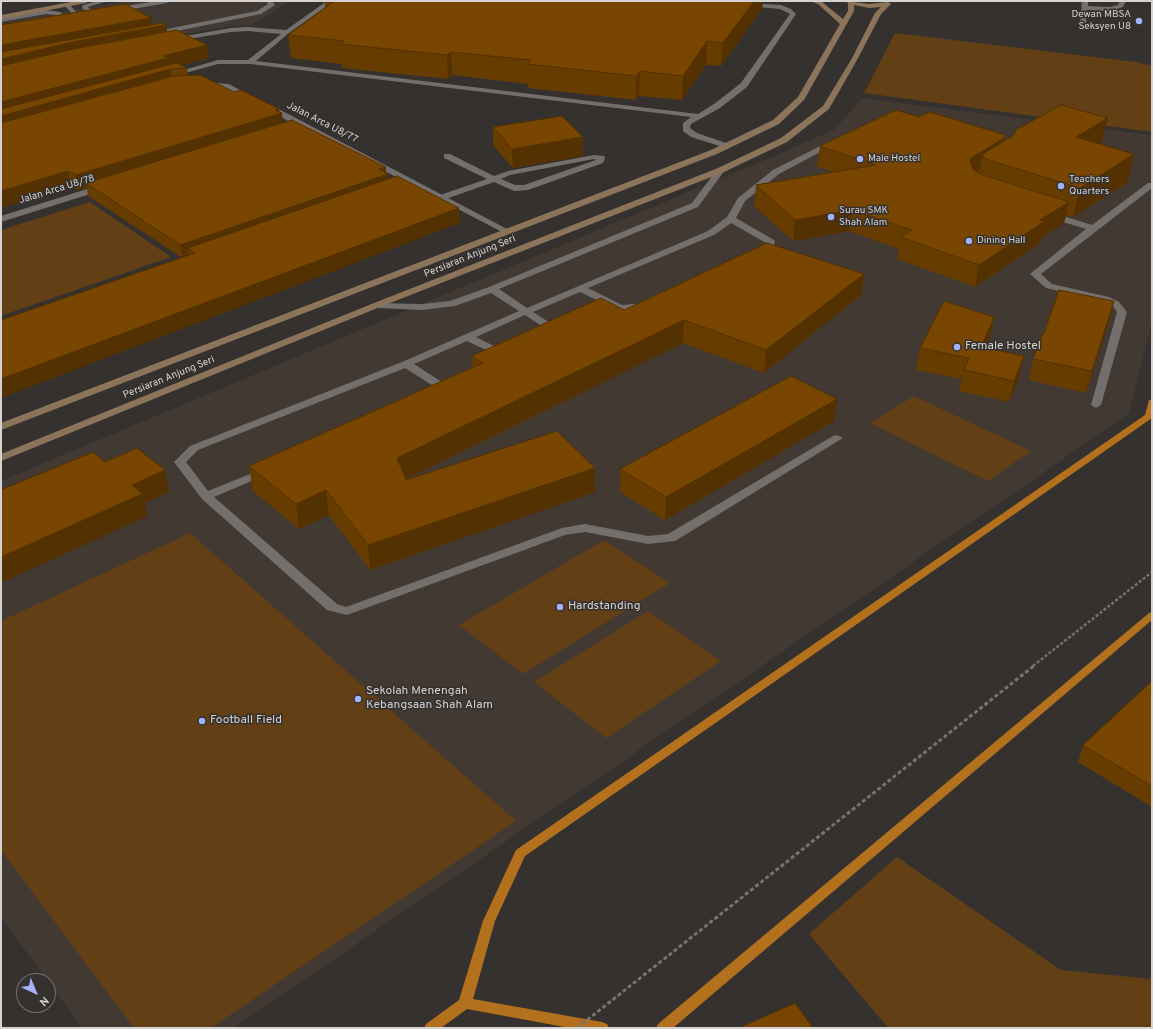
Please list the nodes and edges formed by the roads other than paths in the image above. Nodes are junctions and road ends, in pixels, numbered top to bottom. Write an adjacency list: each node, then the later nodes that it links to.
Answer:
1 (86, 1): 11 (street)
2 (104, 1): 15 (street)
3 (167, 1): 13 (street)
4 (268, 1): 23 (street)
5 (331, 1): 22 (street)
6 (813, 1): 20 (street)
7 (1123, 1): 12 (street)
8 (849, 2): 10 (street); 20 (street, Persiaran Anjung Seri)
9 (734, 3): 28 (street)
10 (890, 3): 34 (street, Persiaran Anjung Seri)
11 (66, 4): 16 (street); 17 (street)
12 (1084, 4): 21 (street)
13 (107, 12)
14 (99, 13): 15 (street)
15 (92, 14): 16 (street)
16 (78, 17): 18 (street)
17 (1, 19): 18 (street)
18 (67, 19): 19 (street)
19 (59, 20)
20 (843, 23): 32 (street, Persiaran Anjung Seri)
21 (1083, 24)
22 (287, 32): 24 (street); 25 (street)
23 (146, 34)
24 (168, 41)
25 (250, 62): 26 (street); 28 (street)
26 (166, 76)
27 (199, 84): 29 (street, Jalan Arca U8/77)
28 (699, 116): 32 (street)
29 (303, 125): 30 (street); 36 (street, Jalan Arca U8/77)
30 (288, 129)
31 (846, 137): 43 (street)
32 (726, 146): 45 (street, Persiaran Anjung Seri)
33 (447, 156): 35 (street)
34 (721, 170): 48 (street); 50 (street, Persiaran Anjung Seri)
35 (494, 179): 35 (street); 40 (street)
36 (414, 182): 39 (street); 40 (street, Jalan Arca U8/77)
37 (114, 184): 42 (street, Jalan Arca U8/78)
38 (1151, 185): 44 (street)
39 (399, 187)
40 (443, 197): 45 (street, Jalan Arca U8/77)
41 (1042, 212): 44 (street)
42 (1, 219)
43 (731, 219): 46 (street); 47 (street)
44 (1093, 228): 57 (street)
45 (507, 231): 58 (street, Persiaran Anjung Seri)
46 (753, 259)
47 (580, 288): 49 (street); 51 (street)
48 (492, 289): 50 (street); 51 (street)
49 (654, 301)
50 (377, 305): 60 (street, Persiaran Anjung Seri)
51 (528, 312): 52 (street); 53 (street)
52 (467, 337): 54 (street); 55 (street)
53 (538, 342)
54 (514, 353)
55 (406, 364): 56 (street); 62 (street)
56 (428, 402)
57 (1096, 405)
58 (1, 427)
59 (837, 438): 62 (street)
60 (1, 458)
61 (271, 469): 62 (street)
62 (206, 496)

